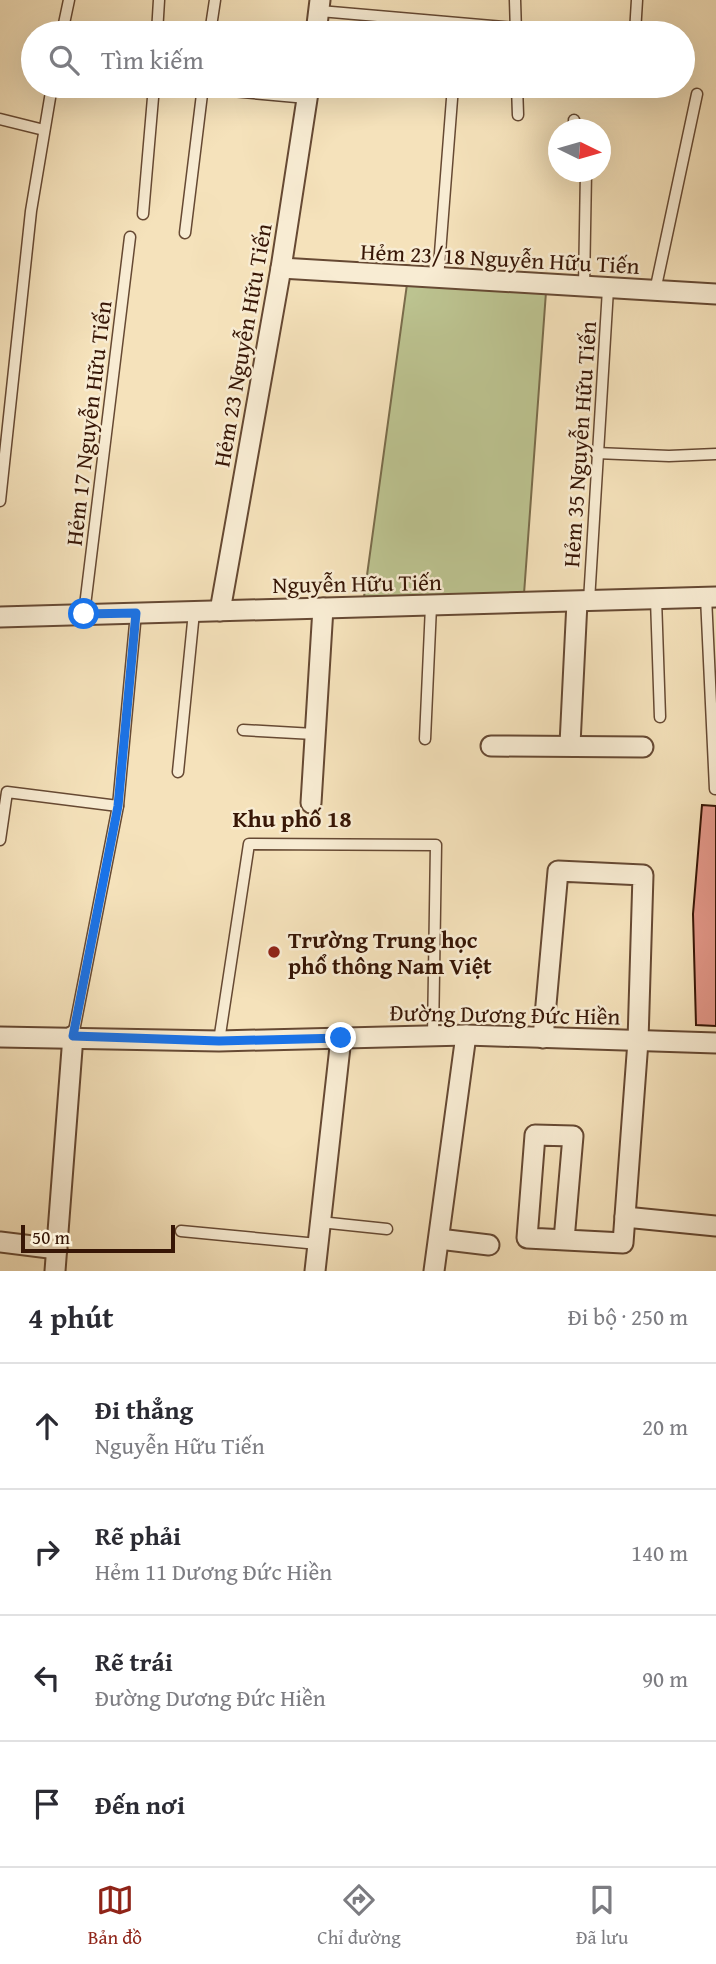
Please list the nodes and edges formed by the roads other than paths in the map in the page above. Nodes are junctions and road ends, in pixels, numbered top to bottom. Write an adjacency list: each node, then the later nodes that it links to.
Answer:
1 (69, 0): 7 (lane)
2 (159, 0): 8 (lane)
3 (215, 0): 9 (lane)
4 (514, 0): 11 (lane)
5 (637, 0): 12 (lane)
6 (320, 5): 10 (lane)
7 (65, 21)
8 (158, 21)
9 (212, 21)
10 (413, 21)
11 (515, 21)
12 (636, 21)
13 (698, 94): 31 (lane)
14 (50, 98): 22 (lane)
15 (153, 98): 24 (lane)
16 (202, 98): 25 (lane)
17 (307, 98): 27 (street, Hẻm 23 Nguyễn Hữu Tiến)
18 (452, 98): 28 (lane)
19 (517, 98): 20 (lane)
20 (518, 115)
21 (0, 119): 22 (lane)
22 (44, 130): 35 (lane)
23 (586, 182): 29 (lane)
24 (143, 214)
25 (185, 233)
26 (130, 237): 44 (lane, Hẻm 17 Nguyễn Hữu Tiến)
27 (281, 268): 28 (street, Hẻm 23/18 Nguyễn Hữu Tiến); 41 (street, Hẻm 23 Nguyễn Hữu Tiến)
28 (438, 279): 29 (street, Hẻm 23/18 Nguyễn Hữu Tiến)
29 (584, 288): 30 (street, Hẻm 23/18 Nguyễn Hữu Tiến)
30 (608, 289): 31 (street, Hẻm 23/18 Nguyễn Hữu Tiến); 33 (lane, Hẻm 35 Nguyễn Hữu Tiến)
31 (655, 291): 32 (street, Hẻm 23/18 Nguyễn Hữu Tiến)
32 (716, 294)
33 (596, 453): 34 (lane); 38 (lane, Hẻm 35 Nguyễn Hữu Tiến)
34 (716, 454)
35 (0, 501)
36 (711, 597): 37 (street, Nguyễn Hữu Tiến); 54 (lane)
37 (656, 599): 38 (street, Nguyễn Hữu Tiến); 46 (lane)
38 (583, 602): 39 (street, Nguyễn Hữu Tiến); 50 (street)
39 (430, 606): 40 (street, Nguyễn Hữu Tiến); 49 (lane)
40 (323, 608): 41 (street, Nguyễn Hữu Tiến); 48 (street)
41 (220, 611): 42 (street, Nguyễn Hữu Tiến)
42 (194, 612): 43 (street, Nguyễn Hữu Tiến); 53 (lane)
43 (136, 613): 44 (street, Nguyễn Hữu Tiến); 56 (lane)
44 (84, 614): 45 (street, Nguyễn Hữu Tiến)
45 (0, 617)
46 (660, 717)
47 (243, 730): 48 (lane)
48 (314, 734): 55 (street)
49 (425, 739)
50 (570, 744): 51 (street); 52 (street)
51 (491, 746)
52 (643, 747)
53 (178, 772)
54 (715, 789)
55 (311, 803)
56 (118, 806): 57 (lane); 59 (lane)
57 (0, 840)
58 (466, 1035): 60 (street, Đường Dương Đức Hiền); 63 (street, Đường Dương Đức Hiền); 72 (street)
59 (73, 1036): 61 (street, Đường Dương Đức Hiền); 64 (street, Đường Dương Đức Hiền); 77 (street)
60 (433, 1036): 62 (street, Đường Dương Đức Hiền); 64 (lane)
61 (0, 1037)
62 (341, 1038): 64 (street, Đường Dương Đức Hiền); 68 (street)
63 (543, 1038): 65 (street, Đường Dương Đức Hiền); 65 (street)
64 (219, 1041)
65 (638, 1041): 66 (street, Đường Dương Đức Hiền); 67 (street)
66 (716, 1043)
67 (625, 1217): 69 (street); 73 (street)
68 (320, 1222): 70 (lane); 75 (street)
69 (716, 1226)
70 (387, 1229)
71 (181, 1231): 75 (lane)
72 (439, 1239): 76 (street); 80 (street)
73 (564, 1240): 73 (street)
74 (0, 1242): 77 (street)
75 (318, 1244): 79 (street)
76 (489, 1245)
77 (57, 1248): 78 (street)
78 (55, 1271)
79 (315, 1271)
80 (434, 1271)

